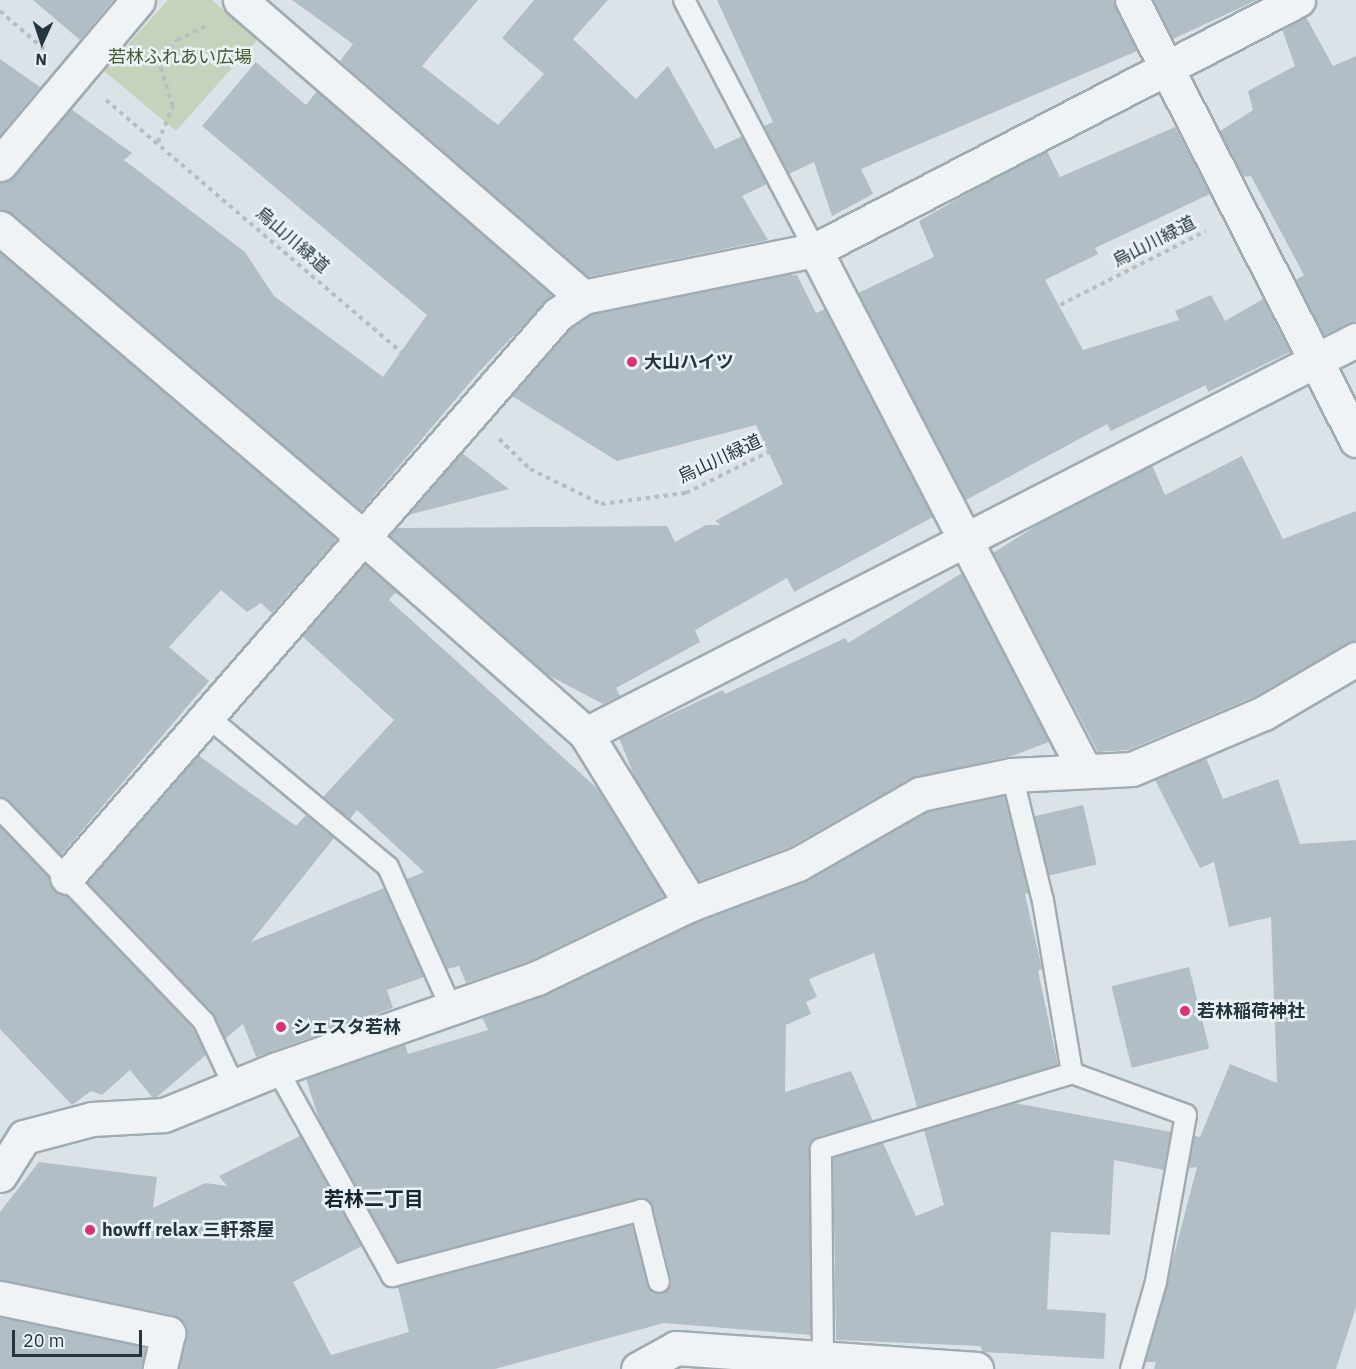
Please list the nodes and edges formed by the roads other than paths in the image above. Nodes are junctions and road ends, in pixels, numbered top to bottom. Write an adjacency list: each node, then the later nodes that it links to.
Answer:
1 (138, 0): 7 (street)
2 (240, 0): 10 (street)
3 (684, 0): 9 (lane)
4 (1132, 0): 6 (street)
5 (1298, 0): 6 (street)
6 (1165, 68): 9 (street); 12 (street)
7 (0, 164)
8 (0, 228): 14 (street)
9 (815, 250): 10 (street); 15 (street)
10 (583, 297): 14 (street)
11 (1356, 340): 12 (street)
12 (1315, 361): 13 (street); 15 (street)
13 (1356, 440)
14 (364, 538): 17 (street); 18 (street)
15 (964, 538): 18 (street); 19 (street)
16 (1356, 659): 19 (street)
17 (208, 717): 22 (street); 24 (lane)
18 (586, 734): 23 (street)
19 (1084, 769): 20 (street)
20 (1012, 775): 23 (street); 26 (lane)
21 (0, 809): 22 (lane)
22 (67, 877): 27 (lane)
23 (691, 904): 24 (street)
24 (451, 1008): 25 (street)
25 (277, 1069): 27 (street); 29 (lane)
26 (1072, 1073): 31 (lane); 35 (lane)
27 (234, 1086): 28 (street)
28 (0, 1175)
29 (659, 1282)
30 (0, 1298): 32 (street)
31 (810, 1360): 33 (street); 34 (street)
32 (160, 1369)
33 (638, 1369)
34 (976, 1369)
35 (1131, 1369)

